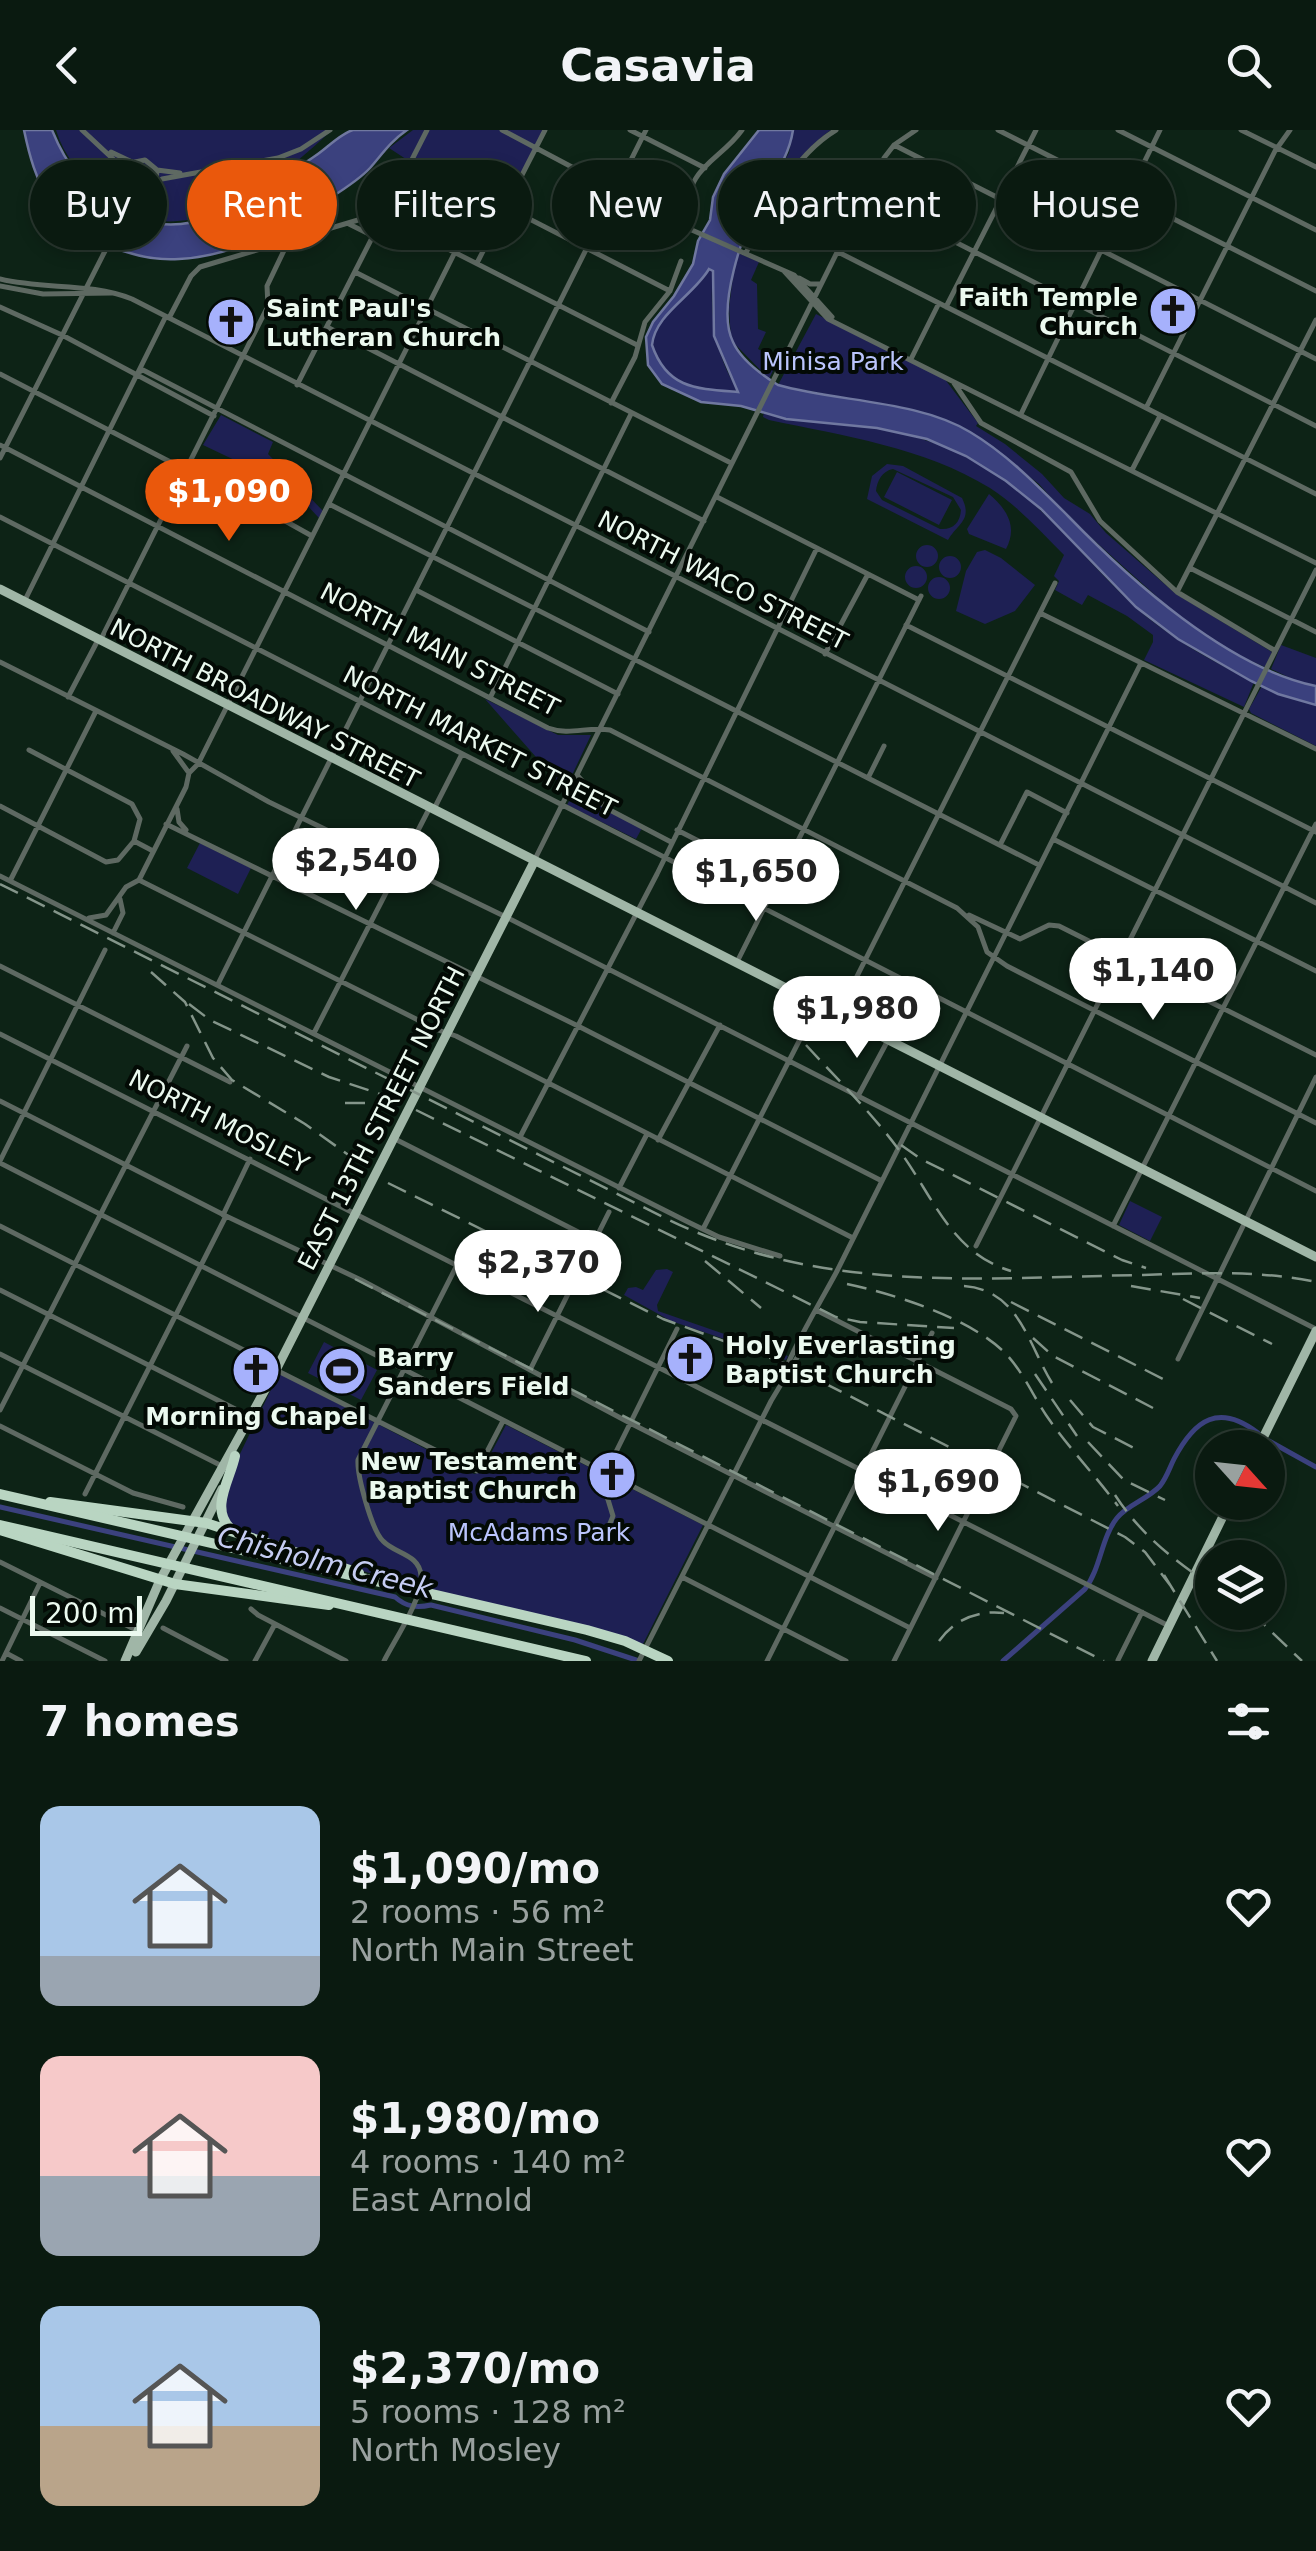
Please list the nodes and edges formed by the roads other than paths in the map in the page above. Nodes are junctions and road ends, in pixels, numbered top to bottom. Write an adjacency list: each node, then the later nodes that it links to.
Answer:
1 (330, 130): 25 (street)
2 (427, 130): 26 (street)
3 (502, 130): 22 (street)
4 (545, 130): 22 (street)
5 (630, 130): 17 (street)
6 (742, 130): 36 (street)
7 (836, 130): 30 (street)
8 (916, 130): 15 (street)
9 (998, 130): 19 (street)
10 (1036, 130): 19 (street)
11 (1118, 130): 20 (street)
12 (1160, 130): 20 (street)
13 (1241, 130): 21 (street)
14 (1290, 130): 21 (street)
15 (906, 132): 18 (street)
16 (84, 133): 23 (street); 24 (street)
17 (644, 133): 29 (street); 36 (street)
18 (894, 145): 31 (street, EAST 13TH STREET NORTH); 38 (street)
19 (1028, 146): 32 (street); 33 (street)
20 (1152, 147): 34 (street); 39 (street)
21 (1277, 149): 35 (street); 39 (street)
22 (535, 150): 27 (street); 28 (street)
23 (114, 160)
24 (129, 160)
25 (267, 160)
26 (412, 160)
27 (530, 160)
28 (554, 160)
29 (630, 160)
30 (802, 160)
31 (885, 160)
32 (1021, 160)
33 (1056, 160)
34 (1146, 160)
35 (1316, 167)
36 (705, 168): 37 (street)
37 (698, 179)
38 (996, 196)
39 (1252, 198): 46 (street); 48 (street)
40 (996, 208): 63 (street)
41 (357, 220): 43 (street)
42 (1175, 220): 48 (street)
43 (346, 223): 44 (street); 45 (street)
44 (337, 226)
45 (357, 228)
46 (1316, 230)
47 (698, 233): 64 (street)
48 (1228, 246): 75 (street); 78 (street)
49 (104, 250): 73 (street)
50 (254, 250): 88 (street)
51 (285, 250): 97 (street)
52 (366, 250): 68 (street)
53 (450, 250): 61 (street)
54 (484, 250): 66 (street)
55 (585, 250): 82 (street)
56 (590, 250): 74 (street)
57 (748, 250): 64 (street)
58 (970, 250): 63 (street)
59 (1099, 250): 80 (street)
60 (1102, 250): 78 (street)
61 (454, 252): 66 (street); 85 (street)
62 (838, 252): 71 (street, EAST 13TH STREET NORTH); 81 (street)
63 (974, 252): 80 (street); 84 (street)
64 (746, 253): 67 (street)
65 (681, 261): 74 (street)
66 (477, 264): 82 (street)
67 (784, 271): 69 (street); 79 (street)
68 (355, 272): 85 (street); 91 (street)
69 (794, 275): 71 (street); 79 (street)
70 (0, 278): 73 (street, NORTH WACO STREET)
71 (823, 283): 79 (street, EAST 13TH STREET NORTH)
72 (0, 286): 77 (street, NORTH WACO STREET)
73 (86, 286): 76 (street, NORTH WACO STREET); 77 (street)
74 (670, 291): 93 (street)
75 (1316, 291)
76 (112, 293): 77 (street, NORTH WACO STREET); 88 (street, NORTH WACO STREET)
77 (82, 294): 92 (street)
78 (1200, 300): 94 (street); 95 (street)
79 (814, 302): 86 (street, EAST 13TH STREET NORTH); 87 (street); 90 (street)
80 (1073, 302): 95 (street); 96 (street)
81 (939, 303): 84 (street); 98 (street)
82 (557, 304): 93 (street); 100 (street)
83 (0, 307): 92 (street)
84 (946, 307): 96 (street)
85 (427, 309): 100 (street); 101 (street)
86 (807, 315): 87 (street); 121 (street, EAST 13TH STREET NORTH)
87 (824, 316): 90 (street)
88 (168, 318): 97 (street, NORTH WACO STREET); 102 (street)
89 (1316, 320): 94 (street)
90 (838, 322): 98 (street)
91 (327, 327): 101 (street); 105 (street)
92 (62, 335): 102 (street); 106 (street)
93 (637, 346): 107 (street)
94 (1300, 351): 99 (street); 108 (street)
95 (1173, 354): 108 (street); 109 (street)
96 (1048, 357): 109 (street); 112 (street)
97 (243, 358): 105 (street, NORTH WACO STREET); 111 (street)
98 (911, 359): 104 (street)
99 (1316, 359)
100 (529, 361): 107 (street); 114 (street)
101 (399, 364): 114 (street); 115 (street)
102 (138, 373): 111 (street); 117 (street)
103 (0, 374): 106 (street)
104 (952, 380): 112 (street); 152 (street)
105 (297, 385): 115 (street, NORTH WACO STREET)
106 (33, 392): 117 (street); 118 (street)
107 (611, 403): 110 (street)
108 (1273, 404): 116 (street); 120 (street)
109 (1146, 408): 113 (street)
110 (632, 413): 121 (street); 123 (street)
111 (215, 414): 122 (street); 126 (street)
112 (1021, 414): 124 (street)
113 (1160, 416): 120 (street); 124 (street)
114 (501, 418): 123 (street); 125 (street)
115 (370, 422): 125 (street, NORTH WACO STREET); 126 (street)
116 (1316, 426)
117 (109, 430): 122 (street); 127 (street)
118 (2, 447): 119 (street); 127 (street, NORTH MAIN STREET)
119 (0, 458)
120 (1245, 458): 128 (street); 132 (street)
121 (732, 464): 129 (street, EAST 13TH STREET NORTH)
122 (186, 470): 136 (street)
123 (604, 470): 134 (street); 135 (street)
124 (1132, 470): 132 (street)
125 (473, 474): 135 (street, NORTH WACO STREET); 137 (street)
126 (343, 476): 130 (street); 137 (street)
127 (80, 487): 136 (street, NORTH MAIN STREET); 139 (street)
128 (1316, 494)
129 (716, 496): 134 (street, EAST 13TH STREET NORTH); 140 (street)
130 (329, 504): 138 (street); 141 (street)
131 (269, 512): 138 (street)
132 (1218, 513): 142 (street); 143 (street)
133 (0, 517): 139 (street, NORTH MARKET STREET)
134 (704, 521): 145 (street, EAST 13TH STREET NORTH)
135 (576, 526): 145 (street, NORTH WACO STREET); 146 (street)
136 (158, 527): 148 (street); 151 (street, NORTH MAIN STREET)
137 (446, 530): 141 (street); 146 (street)
138 (312, 536): 151 (street)
139 (52, 544): 148 (street, NORTH MARKET STREET); 153 (street)
140 (817, 548): 144 (street); 158 (street)
141 (432, 557): 150 (street); 154 (street)
142 (1316, 566): 156 (street)
143 (1190, 568): 152 (street); 156 (street)
144 (868, 574): 157 (street); 166 (street)
145 (676, 578): 158 (street, NORTH WACO STREET); 159 (street, EAST 13TH STREET NORTH)
146 (548, 582): 154 (street); 159 (street)
147 (1054, 583): 155 (street)
148 (130, 584): 161 (street); 164 (street, NORTH MARKET STREET)
149 (0, 590): 153 (main road, NORTH BROADWAY STREET)
150 (416, 590): 162 (street); 163 (street)
151 (284, 592): 163 (street, NORTH MAIN STREET); 164 (street)
152 (1177, 592): 165 (street)
153 (24, 602): 161 (main road, NORTH BROADWAY STREET)
154 (535, 608): 162 (street); 167 (street)
155 (1040, 613): 169 (street); 170 (street)
156 (1291, 620): 160 (street); 165 (street)
157 (906, 625): 170 (street); 171 (street)
158 (777, 630): 166 (street, NORTH WACO STREET); 178 (street)
159 (648, 632): 167 (street, EAST 13TH STREET NORTH)
160 (1316, 632)
161 (99, 640): 173 (street); 176 (main road, NORTH BROADWAY STREET)
162 (518, 642): 172 (street); 174 (street)
163 (389, 646): 174 (street, NORTH MAIN STREET); 175 (street)
164 (256, 648): 175 (street, NORTH MARKET STREET); 176 (street)
165 (1274, 650): 179 (street)
166 (825, 654): 171 (street, NORTH WACO STREET)
167 (635, 660): 172 (street, EAST 13TH STREET NORTH); 178 (street)
168 (0, 662): 173 (street)
169 (1141, 663): 179 (street); 181 (street)
170 (1008, 676): 181 (street); 182 (street)
171 (878, 681): 182 (street, NORTH WACO STREET); 189 (street)
172 (618, 694): 180 (street, EAST 13TH STREET NORTH)
173 (68, 697): 177 (street)
174 (490, 698): 180 (street, NORTH MAIN STREET)
175 (360, 702): 187 (street, NORTH MARKET STREET); 188 (street)
176 (227, 706): 188 (main road, NORTH BROADWAY STREET); 190 (street)
177 (96, 711): 184 (street); 191 (street)
178 (736, 711): 189 (street); 194 (street)
179 (1244, 713): 186 (street); 196 (street)
180 (600, 728): 193 (street, EAST 13TH STREET NORTH); 194 (street)
181 (1109, 728): 196 (street); 197 (street)
182 (980, 733): 197 (street, NORTH WACO STREET); 203 (street)
183 (884, 746): 195 (street)
184 (170, 749): 190 (street); 192 (street)
185 (29, 750): 191 (street)
186 (1316, 750)
187 (462, 754): 199 (street, NORTH MARKET STREET); 201 (street)
188 (332, 760): 201 (main road, NORTH BROADWAY STREET); 204 (street)
189 (838, 763): 195 (street); 209 (street)
190 (198, 764): 192 (street); 204 (street)
191 (66, 770): 206 (street); 213 (street)
192 (189, 772): 198 (street)
193 (577, 775): 199 (street, EAST 13TH STREET NORTH); 214 (street)
194 (703, 778): 208 (street); 209 (street)
195 (868, 778): 203 (street)
196 (1211, 779): 207 (street); 211 (street)
197 (1080, 784): 202 (street); 211 (street, NORTH WACO STREET)
198 (178, 801): 205 (street); 210 (street)
199 (562, 805): 217 (street, NORTH MARKET STREET); 218 (street, EAST 13TH STREET NORTH)
200 (0, 806): 206 (street)
201 (431, 810): 218 (main road, NORTH BROADWAY STREET); 220 (street)
202 (1067, 812): 212 (street); 215 (street)
203 (939, 814): 215 (street); 226 (street)
204 (303, 819): 220 (street); 221 (street)
205 (166, 824): 210 (street); 216 (street)
206 (38, 828): 213 (street); 224 (street)
207 (1315, 829): 227 (street)
208 (677, 830): 214 (street); 225 (street)
209 (804, 830): 226 (street); 231 (street)
210 (192, 835): 221 (street)
211 (1183, 835): 227 (street, NORTH WACO STREET); 228 (street)
212 (1054, 839): 219 (street); 228 (street)
213 (134, 841): 216 (street)
214 (671, 842): 217 (street)
215 (1000, 845): 219 (street)
216 (153, 851): 223 (street)
217 (663, 857): 225 (street, NORTH MARKET STREET); 232 (street)
218 (534, 862): 232 (main road, NORTH BROADWAY STREET); 235 (main road, EAST 13TH STREET NORTH)
219 (1040, 865): 239 (street)
220 (401, 866): 235 (street); 237 (street)
221 (274, 875): 237 (street); 240 (street)
222 (0, 876): 224 (street)
223 (139, 880): 229 (street); 240 (street)
224 (10, 881): 234 (street)
225 (712, 882): 231 (street, NORTH MARKET STREET)
226 (905, 882): 233 (street); 245 (street)
227 (1285, 886): 230 (street, NORTH WACO STREET); 241 (street)
228 (1156, 890): 241 (street); 244 (street)
229 (119, 896): 236 (street); 238 (street)
230 (1316, 902)
231 (764, 909): 245 (street, NORTH MARKET STREET); 246 (street)
232 (636, 914): 246 (main road, NORTH BROADWAY STREET); 248 (street)
233 (966, 915): 239 (street); 243 (street)
234 (82, 917): 236 (street); 238 (street)
235 (506, 917): 248 (street); 250 (main road, EAST 13TH STREET NORTH)
236 (100, 918): 238 (street)
237 (371, 923): 250 (street); 251 (street)
238 (110, 932): 252 (street)
239 (1006, 932): 243 (street); 244 (street)
240 (244, 934): 251 (street); 252 (street)
241 (1257, 942): 249 (street); 255 (street)
242 (104, 950): 253 (street)
243 (994, 957): 256 (street); 257 (street)
244 (1122, 957): 255 (street); 256 (street)
245 (865, 960): 257 (street, NORTH MARKET STREET); 258 (street)
246 (736, 965): 254 (main road, NORTH BROADWAY STREET)
247 (0, 966): 253 (street)
248 (607, 969): 259 (street); 260 (street)
249 (1316, 972)
250 (476, 976): 259 (street); 262 (main road, EAST 13TH STREET NORTH)
251 (341, 981): 261 (street); 262 (street)
252 (218, 984): 261 (street)
253 (76, 1006): 267 (street); 268 (street)
254 (817, 1006): 258 (main road, NORTH BROADWAY STREET); 269 (street)
255 (1224, 1008): 266 (street); 270 (street)
256 (1094, 1012): 270 (street); 271 (street)
257 (966, 1014): 271 (street, NORTH MARKET STREET); 272 (street)
258 (836, 1016): 264 (main road, NORTH BROADWAY STREET)
259 (578, 1026): 275 (street); 276 (street)
260 (720, 1026): 269 (street); 276 (street)
261 (314, 1033): 277 (street)
262 (447, 1033): 275 (street); 277 (main road, EAST 13TH STREET NORTH)
263 (0, 1034): 268 (street, NORTH MOSLEY)
264 (887, 1042): 272 (main road, NORTH BROADWAY STREET); 278 (street)
265 (187, 1046): 267 (street)
266 (1316, 1055)
267 (181, 1057): 274 (street); 280 (street)
268 (50, 1059): 280 (street, NORTH MOSLEY); 281 (street)
269 (790, 1061): 278 (street); 284 (street)
270 (1196, 1064): 282 (street); 283 (street)
271 (1067, 1066): 283 (street, NORTH MARKET STREET); 285 (street)
272 (938, 1068): 285 (main road, NORTH BROADWAY STREET); 287 (street)
273 (1316, 1078): 282 (street)
274 (230, 1082)
275 (548, 1083): 288 (street); 290 (street)
276 (690, 1083): 284 (street); 291 (street)
277 (419, 1087): 289 (main road, EAST 13TH STREET NORTH); 290 (street)
278 (858, 1096): 287 (street)
279 (0, 1101): 281 (street)
280 (154, 1111): 292 (street, NORTH MOSLEY); 294 (street)
281 (24, 1113): 293 (street); 294 (street)
282 (1298, 1114): 286 (street); 295 (street)
283 (1169, 1117): 295 (street, NORTH MARKET STREET); 296 (street)
284 (758, 1119): 297 (street); 299 (street)
285 (1040, 1120): 296 (main road, NORTH BROADWAY STREET); 298 (street)
286 (1316, 1123)
287 (911, 1124): 298 (street); 299 (street)
288 (647, 1134): 291 (street); 300 (street)
289 (394, 1138): 303 (main road, EAST 13TH STREET NORTH); 311 (street)
290 (520, 1138): 300 (street)
291 (658, 1140): 297 (street)
292 (250, 1159): 303 (street, NORTH MOSLEY); 305 (street)
293 (0, 1162): 304 (street)
294 (127, 1164): 304 (street); 305 (street)
295 (1270, 1168): 301 (street, NORTH MARKET STREET); 306 (street)
296 (1142, 1171): 306 (main road, NORTH BROADWAY STREET); 308 (street)
297 (730, 1174): 309 (street); 310 (street)
298 (1012, 1175): 308 (street); 312 (street)
299 (882, 1181): 310 (street)
300 (619, 1188): 309 (street)
301 (1316, 1191)
302 (609, 1212): 311 (street)
303 (356, 1213): 316 (main road, EAST 13TH STREET NORTH); 318 (street, NORTH MOSLEY)
304 (102, 1214): 315 (street); 317 (street)
305 (224, 1216): 315 (street); 316 (street)
306 (1243, 1222): 314 (main road, NORTH BROADWAY STREET); 319 (street)
307 (0, 1226): 317 (street)
308 (1114, 1226): 319 (street)
309 (703, 1229): 313 (street)
310 (854, 1238): 321 (street)
311 (594, 1240): 325 (street)
312 (976, 1246)
313 (780, 1256)
314 (1316, 1258)
315 (201, 1264): 322 (street); 326 (street)
316 (330, 1264): 324 (street); 326 (main road, EAST 13TH STREET NORTH)
317 (77, 1265): 322 (street); 323 (street)
318 (457, 1265): 324 (street); 325 (street, NORTH MOSLEY)
319 (1216, 1277): 328 (street); 331 (street)
320 (0, 1290): 323 (street)
321 (816, 1310): 332 (street); 343 (street)
322 (176, 1315): 334 (street); 336 (street)
323 (51, 1316): 333 (street); 334 (street)
324 (430, 1316): 337 (street); 338 (street)
325 (557, 1316): 335 (street, NORTH MOSLEY); 338 (street)
326 (302, 1317): 336 (main road, EAST 13TH STREET NORTH); 337 (street)
327 (677, 1329): 335 (street)
328 (1316, 1330): 347 (main road)
329 (932, 1333): 332 (street)
330 (0, 1354): 333 (street)
331 (1178, 1359)
332 (917, 1362): 350 (street); 359 (street)
333 (24, 1366): 339 (street); 340 (street)
334 (150, 1366): 340 (street); 341 (street)
335 (658, 1368): 343 (street, NORTH MOSLEY); 345 (street)
336 (277, 1369): 341 (main road, EAST 13TH STREET NORTH); 342 (street)
337 (402, 1370): 342 (street); 344 (street)
338 (530, 1370): 345 (street)
339 (0, 1410)
340 (124, 1417): 349 (street); 352 (street)
341 (251, 1417): 348 (main road, EAST 13TH STREET NORTH); 349 (main road, EAST 13TH STREET NORTH)
342 (377, 1420): 344 (street); 396 (street)
343 (761, 1420): 350 (street, NORTH MOSLEY); 353 (street)
344 (503, 1422): 351 (street)
345 (630, 1423): 351 (street); 353 (street)
346 (0, 1426): 352 (street)
347 (1267, 1430)
348 (235, 1456): 360 (main road, EAST 13TH STREET NORTH); 364 (highway)
349 (222, 1466): 357 (main road, EAST 13TH STREET NORTH)
350 (863, 1470): 359 (street, NORTH MOSLEY); 363 (street)
351 (605, 1473): 361 (street); 366 (street)
352 (95, 1474): 355 (street); 356 (street)
353 (734, 1474): 361 (street); 363 (street)
354 (0, 1494): 357 (highway, bridge); 375 (highway, bridge)
355 (85, 1494)
356 (183, 1507)
357 (192, 1520): 360 (highway); 365 (highway); 368 (main road, EAST 13TH STREET NORTH)
358 (1221, 1520): 382 (main road)
359 (964, 1522): 371 (street); 379 (street, NORTH MOSLEY)
360 (206, 1523): 364 (highway); 365 (main road, EAST 13TH STREET NORTH)
361 (708, 1525): 369 (street); 370 (street)
362 (0, 1527): 372 (highway, bridge); 378 (highway, bridge)
363 (834, 1527): 370 (street); 371 (street)
364 (239, 1535): 375 (highway, bridge)
365 (198, 1537): 374 (main road, EAST 13TH STREET NORTH, bridge)
366 (602, 1542)
367 (0, 1562): 373 (street)
368 (169, 1563): 372 (main road, EAST 13TH STREET NORTH); 374 (highway)
369 (682, 1577): 384 (street); 398 (street, bridge)
370 (809, 1577): 384 (street); 385 (street)
371 (936, 1578): 385 (street)
372 (160, 1580): 374 (highway); 386 (main road, EAST 13TH STREET NORTH)
373 (40, 1583): 380 (street); 386 (street)
374 (174, 1584): 378 (highway, bridge); 392 (main road, EAST 13TH STREET NORTH)
375 (400, 1587): 399 (highway, bridge)
376 (0, 1608): 380 (street)
377 (251, 1608): 381 (street)
378 (366, 1611): 397 (highway, bridge)
379 (1142, 1612): 382 (street, NORTH MOSLEY); 388 (street)
380 (22, 1620): 387 (street); 391 (street)
381 (275, 1624): 394 (street); 395 (street)
382 (1169, 1626): 403 (main road)
383 (163, 1628): 393 (street)
384 (783, 1628): 400 (street); 401 (street)
385 (910, 1628): 402 (street)
386 (140, 1632): 392 (main road, EAST 13TH STREET NORTH)
387 (6, 1653): 389 (street); 390 (street)
388 (1118, 1660)
389 (2, 1661)
390 (21, 1661)
391 (105, 1661)
392 (128, 1661)
393 (226, 1661)
394 (255, 1661)
395 (346, 1661)
396 (384, 1661)
397 (586, 1661)
398 (639, 1661)
399 (668, 1661)
400 (767, 1661)
401 (846, 1661)
402 (894, 1661)
403 (1152, 1661)

